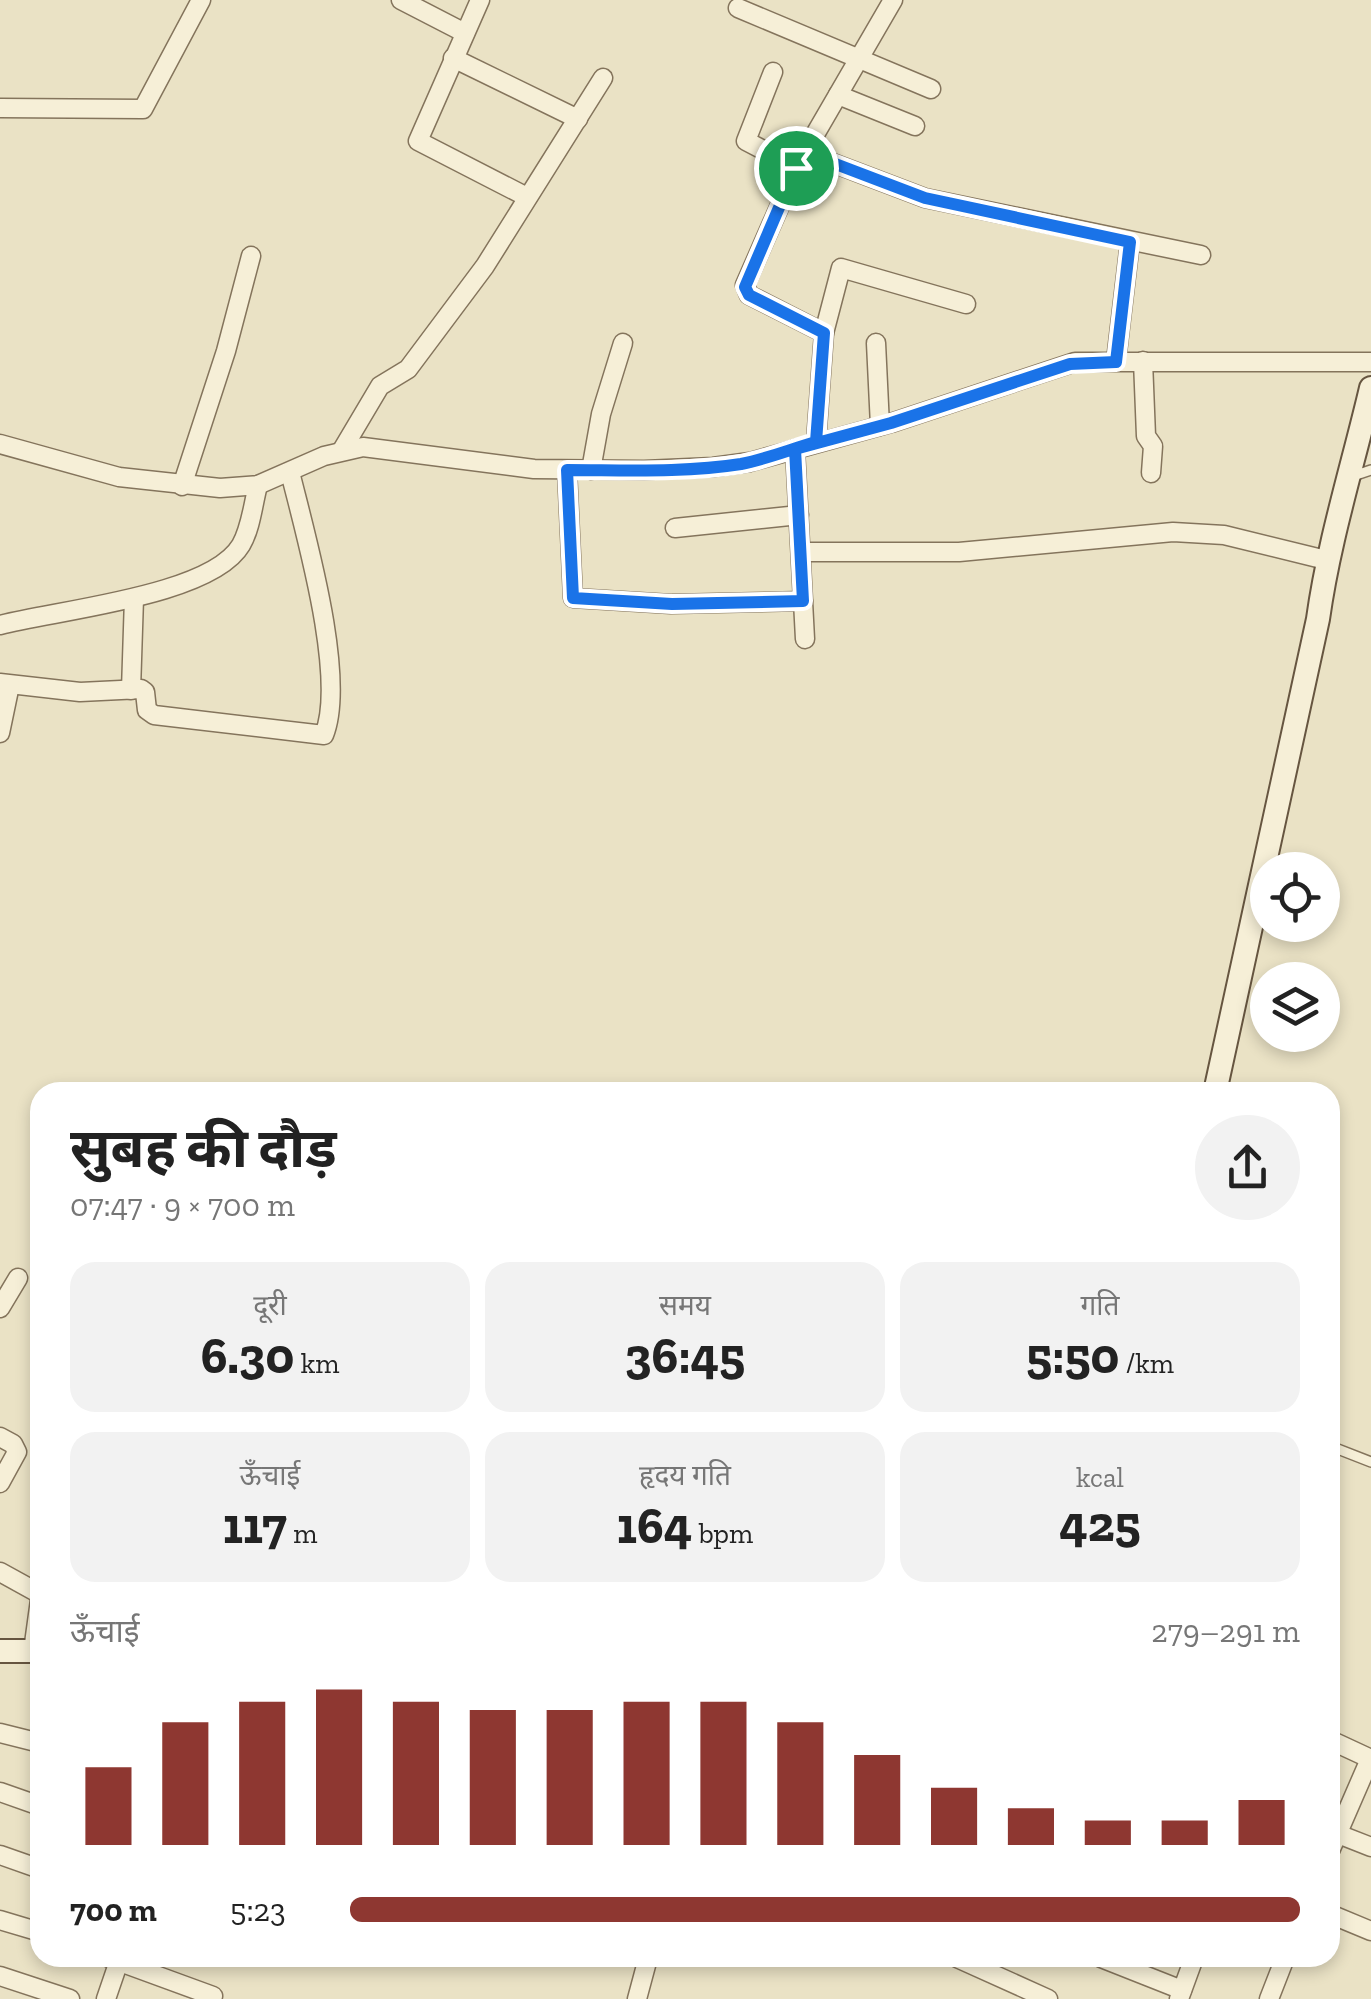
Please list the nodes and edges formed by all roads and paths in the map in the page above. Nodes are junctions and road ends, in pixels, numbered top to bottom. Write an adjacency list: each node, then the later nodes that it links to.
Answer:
1 (202, 0): 13 (street)
2 (401, 0): 6 (street)
3 (480, 0): 6 (street)
4 (893, 0): 8 (street)
5 (738, 8): 8 (street)
6 (465, 33): 7 (street)
7 (453, 58): 14 (street); 17 (street)
8 (858, 60): 11 (street); 12 (street)
9 (772, 72): 16 (street)
10 (603, 78): 14 (street)
11 (930, 88)
12 (838, 94): 15 (street); 16 (street)
13 (0, 108)
14 (578, 118): 17 (street)
15 (915, 126)
16 (800, 160): 18 (street); 22 (street)
17 (528, 197): 33 (street)
18 (1130, 242): 19 (street); 25 (street)
19 (1202, 255)
20 (252, 256): 40 (street)
21 (966, 304): 22 (street)
22 (824, 333): 30 (street)
23 (623, 343): 35 (street)
24 (876, 343): 29 (street)
25 (1116, 362): 26 (street); 29 (street)
26 (1142, 362): 27 (street); 37 (street)
27 (1371, 362)
28 (1371, 388): 38 (main road)
29 (880, 426): 30 (street)
30 (816, 442): 32 (street)
31 (0, 444): 40 (street)
32 (795, 449): 35 (street); 41 (street)
33 (342, 450): 34 (street); 36 (street)
34 (567, 470): 35 (street); 46 (street)
35 (591, 470)
36 (290, 472): 39 (street); 50 (street)
37 (1150, 472)
38 (1361, 474): 44 (main road)
39 (258, 485): 40 (street); 45 (street)
40 (182, 486)
41 (799, 515): 42 (street); 43 (street)
42 (675, 528)
43 (802, 552): 44 (street); 46 (street)
44 (1326, 560): 52 (main road)
45 (134, 598): 47 (street); 50 (street)
46 (803, 601): 48 (street)
47 (0, 625)
48 (806, 639)
49 (5, 684): 50 (street); 51 (street)
50 (132, 690)
51 (0, 733)
52 (1217, 1082)
53 (18, 1278): 54 (street)
54 (0, 1308)
55 (0, 1437): 58 (street)
56 (1340, 1450): 57 (lane)
57 (1371, 1462)
58 (0, 1483)
59 (0, 1572): 60 (street)
60 (30, 1591)
61 (30, 1651): 62 (main road)
62 (0, 1653)
63 (0, 1733): 64 (street)
64 (30, 1740)
65 (1340, 1745): 66 (street)
66 (1370, 1759): 69 (street)
67 (0, 1792): 68 (street)
68 (30, 1802)
69 (1340, 1829)
70 (1340, 1844): 71 (street)
71 (1371, 1848)
72 (0, 1854): 73 (street)
73 (30, 1865)
74 (1340, 1918): 77 (street)
75 (0, 1920): 76 (street)
76 (30, 1929)
77 (1371, 1931)
78 (114, 1967): 89 (street)
79 (137, 1967): 87 (street)
80 (645, 1967): 90 (street)
81 (977, 1967): 91 (street)
82 (1119, 1967): 86 (street)
83 (1191, 1967): 86 (street)
84 (1280, 1967): 92 (street)
85 (0, 1976): 88 (street)
86 (1180, 1995)
87 (213, 1996)
88 (70, 1999)
89 (106, 1999)
90 (636, 1999)
91 (1048, 1999)
92 (1268, 1999)

